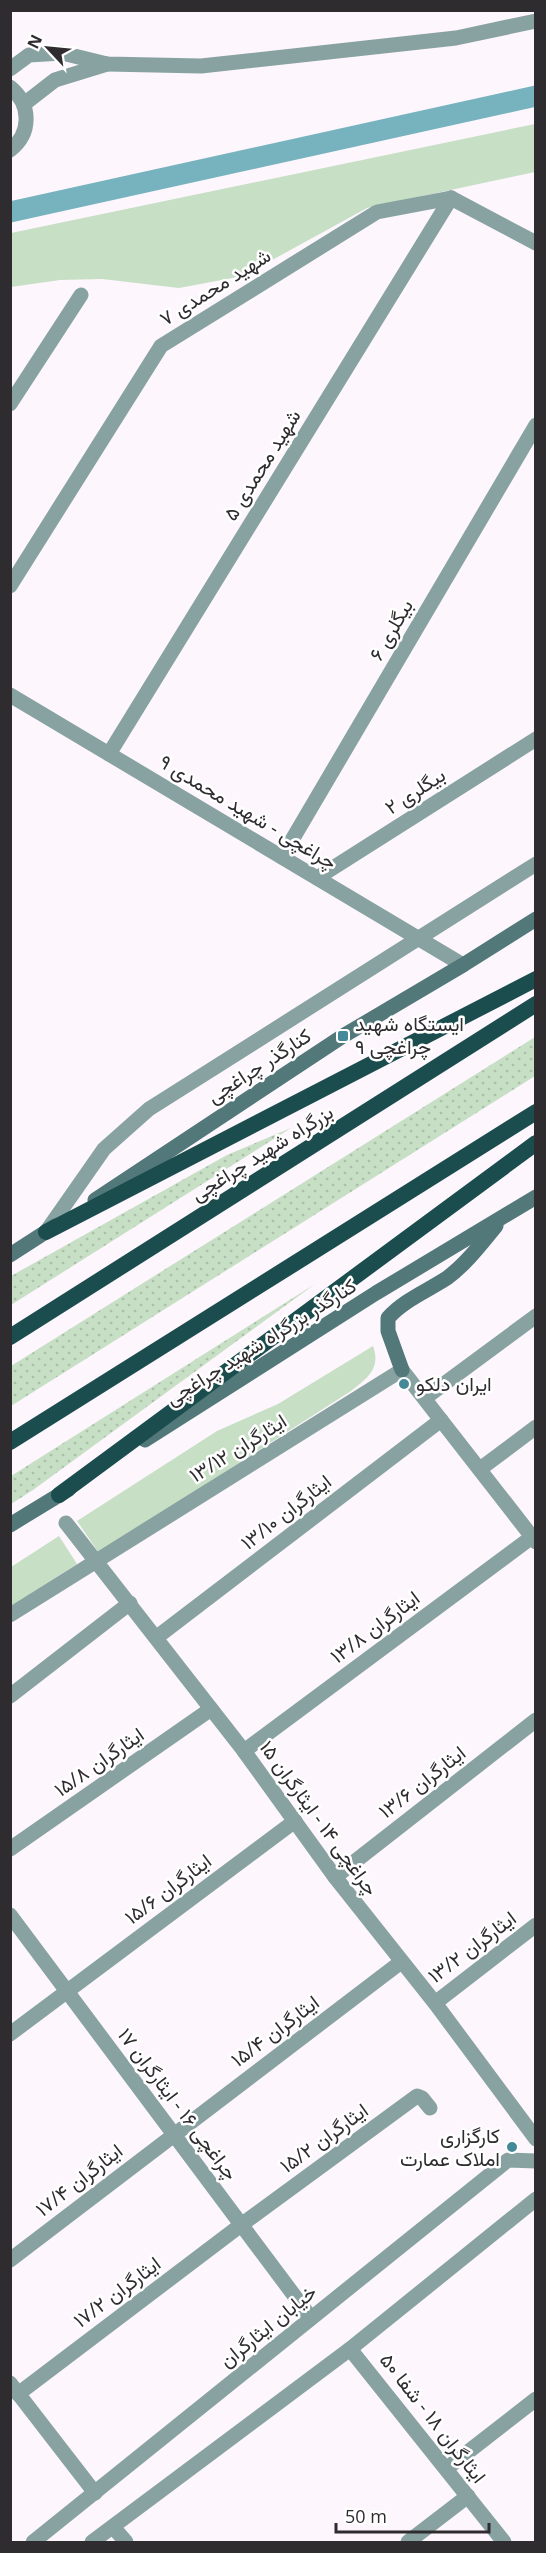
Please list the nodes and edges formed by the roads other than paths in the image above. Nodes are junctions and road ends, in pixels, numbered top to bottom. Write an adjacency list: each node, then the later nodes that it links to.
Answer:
1 (536, 21): 2 (street)
2 (107, 64): 3 (street); 5 (street)
3 (10, 69)
4 (10, 87): 5 (street)
5 (24, 104): 6 (street)
6 (10, 150)
7 (450, 198): 8 (street); 12 (street, شهید محمدی ۷); 15 (street, شهید محمدی ۵)
8 (536, 243)
9 (81, 295): 10 (street)
10 (10, 404)
11 (536, 425): 16 (street, بیگلری ۶)
12 (10, 586)
13 (10, 695): 15 (street, ۹ چراغچی - شهید محمدی)
14 (536, 739): 18 (street, بیگلری ۲)
15 (109, 754): 16 (street, ۹ چراغچی - شهید محمدی)
16 (282, 857): 18 (street, ۹ چراغچی - شهید محمدی)
17 (536, 864): 20 (street)
18 (317, 878): 20 (street, ۹ چراغچی - شهید محمدی)
19 (536, 919): 21 (main road, کنارگذر چراغچی)
20 (418, 938): 21 (street, ۹ چراغچی - شهید محمدی); 28 (street)
21 (463, 965): 28 (main road, کنارگذر چراغچی)
22 (536, 979): 28 (highway)
23 (536, 1004): 31 (highway, بزرگراه شهید چراغچی)
24 (536, 1112): 36 (highway)
25 (536, 1143): 38 (highway)
26 (536, 1197): 27 (main road, کنارگذر بزرگراه شهید چراغچی)
27 (502, 1218): 32 (main road); 38 (main road, کنارگذر بزرگراه شهید چراغچی)
28 (46, 1232): 29 (main road, کنارگذر چراغچی)
29 (10, 1255)
30 (536, 1316): 33 (street)
31 (10, 1337)
32 (402, 1370): 33 (street); 42 (street, ایثارگران ۱۳/۱۲)
33 (425, 1398): 34 (street)
34 (441, 1420): 37 (street); 45 (street, ایثارگران ۱۳/۱۰)
35 (536, 1427): 37 (street)
36 (10, 1442)
37 (480, 1470): 41 (street)
38 (59, 1495): 40 (main road, کنارگذر بزرگراه شهید چراغچی)
39 (66, 1523): 42 (street, چراغچی ۱۴ - ایثارگران ۱۵)
40 (10, 1525)
41 (534, 1539): 49 (street, ایثارگران ۱۳/۸)
42 (97, 1562): 43 (street, چراغچی ۱۴ - ایثارگران ۱۵); 44 (street, ایثارگران ۱۳/۱۲)
43 (130, 1603): 45 (street, چراغچی ۱۴ - ایثارگران ۱۵); 46 (street)
44 (10, 1615)
45 (157, 1637): 47 (street, چراغچی ۱۴ - ایثارگران ۱۵)
46 (10, 1696)
47 (211, 1709): 49 (street, چراغچی ۱۴ - ایثارگران ۱۵); 51 (street, ایثارگران ۱۵/۸)
48 (536, 1720): 52 (street, ایثارگران ۱۳/۶)
49 (244, 1752): 50 (street, چراغچی ۱۴ - ایثارگران ۱۵)
50 (295, 1821): 52 (street, چراغچی ۱۴ - ایثارگران ۱۵); 56 (street, ایثارگران ۱۵/۶)
51 (10, 1849)
52 (335, 1877): 55 (street, چراغچی ۱۴ - ایثارگران ۱۵)
53 (10, 1915): 56 (street, چراغچی ۱۶ - ایثارگران ۱۷)
54 (536, 1925): 57 (street, ایثارگران ۱۳/۲)
55 (400, 1962): 57 (street, چراغچی ۱۴ - ایثارگران ۱۵); 60 (street, ایثارگران ۱۵/۴)
56 (67, 1991): 58 (street, ایثارگران ۱۵/۶); 60 (street, چراغچی ۱۶ - ایثارگران ۱۷)
57 (435, 2003): 61 (street, چراغچی ۱۴ - ایثارگران ۱۵)
58 (10, 2034)
59 (430, 2108): 64 (street, ایثارگران ۱۵/۲)
60 (174, 2134): 64 (street, چراغچی ۱۶ - ایثارگران ۱۷); 65 (street, ایثارگران ۱۷/۴)
61 (536, 2139)
62 (536, 2161): 66 (street, خیابان ایثارگران)
63 (536, 2199): 67 (street)
64 (241, 2224): 66 (street, چراغچی ۱۶ - ایثارگران ۱۷); 68 (street, ایثارگران ۱۷/۲)
65 (10, 2260)
66 (311, 2318): 71 (street, خیابان ایثارگران)
67 (351, 2349): 70 (street, ایثارگران ۱۸ - شفا ۵۰); 73 (street)
68 (14, 2388): 71 (street)
69 (536, 2399): 70 (street)
70 (446, 2469): 72 (street, ایثارگران ۱۸ - شفا ۵۰)
71 (94, 2493): 74 (street, خیابان ایثارگران)
72 (468, 2496): 77 (street); 78 (street, ایثارگران ۱۸ - شفا ۵۰)
73 (113, 2527): 75 (street); 76 (street)
74 (33, 2542)
75 (92, 2542)
76 (126, 2542)
77 (408, 2542)
78 (504, 2542)

